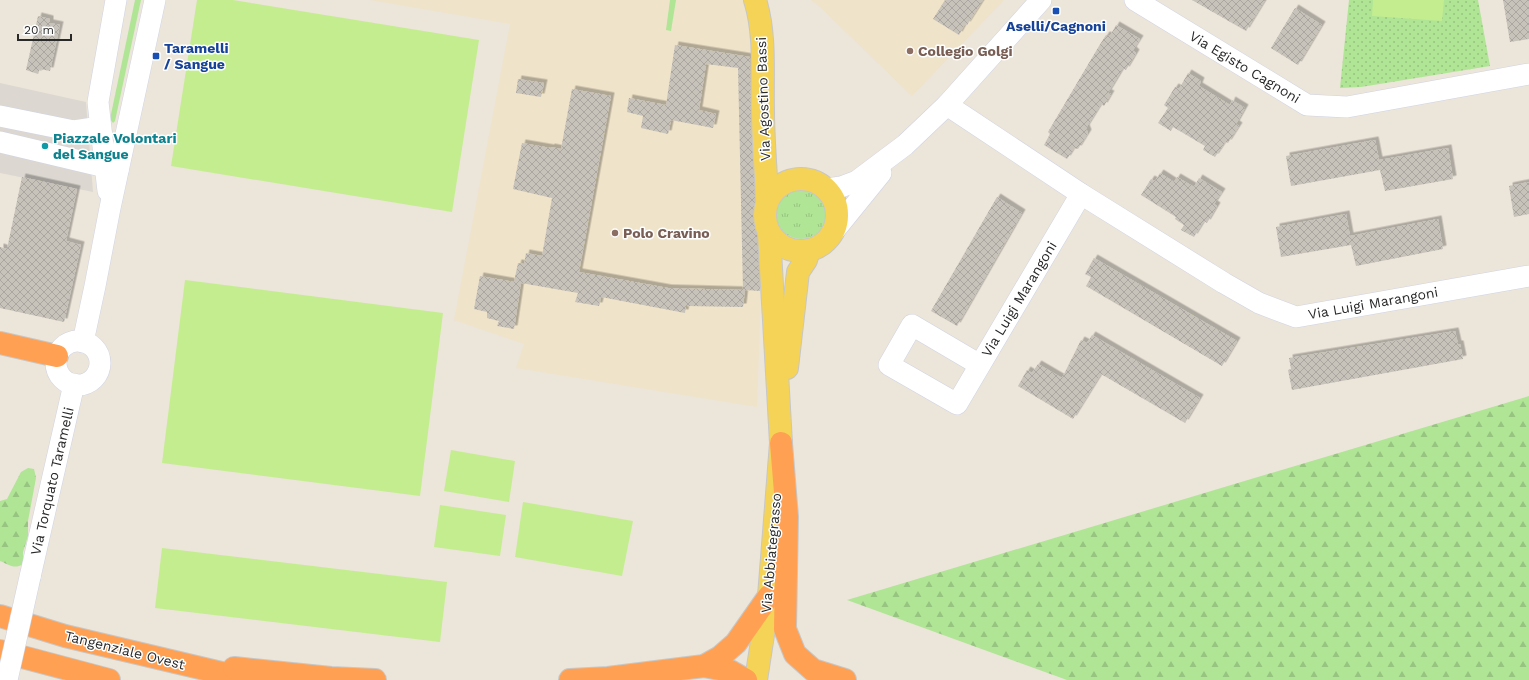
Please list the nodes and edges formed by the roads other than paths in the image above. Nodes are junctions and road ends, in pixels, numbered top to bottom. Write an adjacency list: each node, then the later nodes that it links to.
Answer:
1 (116, 0): 9 (street)
2 (155, 0): 13 (street)
3 (755, 0): 10 (main road, Via Agostino Bassi)
4 (1041, 0): 7 (street)
5 (1135, 0): 6 (street, Via Egisto Cagnoni)
6 (1529, 74)
7 (947, 104): 12 (street); 16 (street, Via Luigi Marangoni)
8 (0, 116): 9 (street)
9 (100, 127): 13 (street)
10 (764, 140): 14 (main road); 17 (main road, Via Agostino Bassi)
11 (0, 142): 13 (street)
12 (905, 145): 15 (street); 18 (street)
13 (112, 168): 22 (street)
14 (790, 179): 15 (main road); 17 (main road)
15 (827, 189): 18 (main road)
16 (1081, 194): 21 (street, Via Luigi Marangoni); 25 (street, Via Luigi Marangoni)
17 (767, 199): 19 (main road)
18 (834, 230): 20 (main road)
19 (769, 233): 20 (main road); 27 (main road, Via Abbiategrasso)
20 (809, 250): 27 (main road, Via Abbiategrasso)
21 (1529, 276)
22 (83, 342): 24 (street); 26 (street)
23 (0, 343): 24 (highway)
24 (57, 356): 26 (street)
25 (980, 365): 25 (street, Via Luigi Marangoni)
26 (74, 384): 33 (street, Via Torquato Taramelli, bridge)
27 (780, 434): 28 (main road, Via Abbiategrasso); 40 (highway)
28 (769, 596): 32 (highway); 39 (main road, Via Abbiategrasso)
29 (0, 616): 31 (highway, Tangenziale Ovest)
30 (0, 651): 34 (highway)
31 (178, 663): 35 (highway, Tangenziale Ovest); 36 (highway)
32 (704, 666): 37 (highway); 38 (highway)
33 (7, 680)
34 (109, 680)
35 (250, 680)
36 (375, 680)
37 (570, 680)
38 (746, 680)
39 (756, 680)
40 (845, 680)

